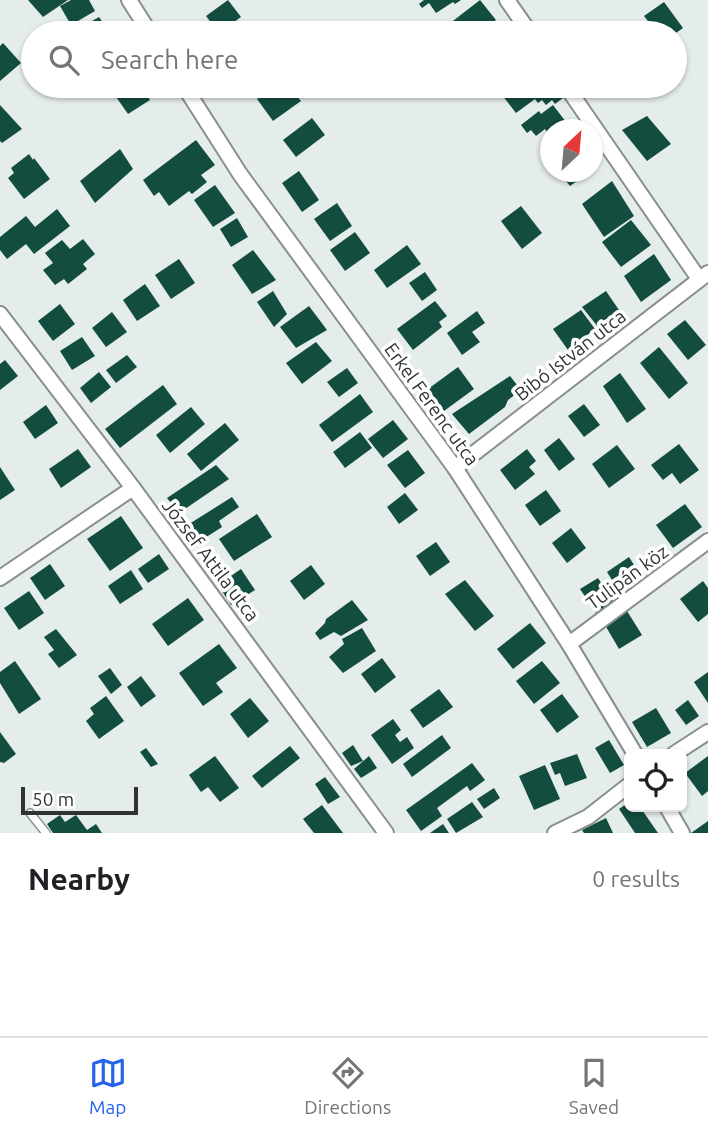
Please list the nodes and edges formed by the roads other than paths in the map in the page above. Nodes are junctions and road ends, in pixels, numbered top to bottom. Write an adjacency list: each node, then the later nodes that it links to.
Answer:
1 (129, 0): 3 (street)
2 (507, 0): 4 (street)
3 (142, 21)
4 (522, 21)
5 (192, 98): 9 (street, Erkel Ferenc utca)
6 (575, 98): 7 (street)
7 (704, 276): 9 (street, Bibó István utca)
8 (0, 314): 10 (street, József Attila utca)
9 (455, 468): 13 (street, Erkel Ferenc utca)
10 (133, 488): 12 (street); 21 (street, József Attila utca)
11 (708, 541): 13 (street, Tulipán köz)
12 (0, 578)
13 (569, 644): 15 (street, Erkel Ferenc utca)
14 (708, 732): 16 (street)
15 (632, 749)
16 (682, 749)
17 (624, 789): 22 (street)
18 (670, 812): 23 (street)
19 (30, 813): 20 (lane)
20 (46, 833)
21 (386, 833)
22 (555, 833)
23 (682, 833)

